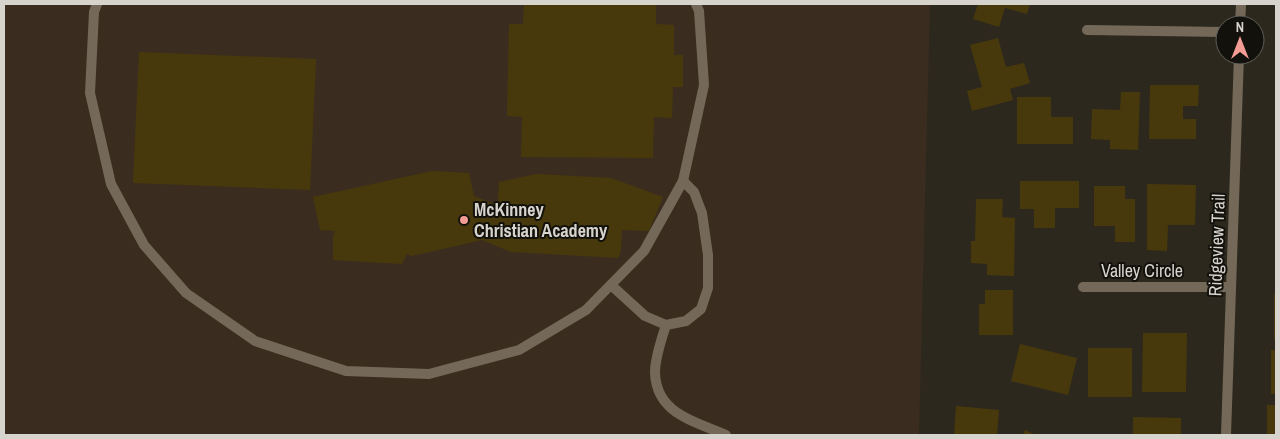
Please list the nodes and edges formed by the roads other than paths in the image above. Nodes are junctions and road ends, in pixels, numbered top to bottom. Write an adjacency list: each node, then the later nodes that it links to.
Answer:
1 (97, 4): 7 (street)
2 (696, 4): 6 (street)
3 (1087, 30): 4 (street)
4 (1215, 32)
5 (1239, 65): 9 (street, Ridgeview Trail)
6 (683, 181): 7 (street); 10 (street)
7 (611, 285): 10 (street)
8 (1083, 287): 9 (street, Valley Circle)
9 (1231, 287): 12 (street, Ridgeview Trail)
10 (666, 325): 11 (street)
11 (726, 435)
12 (1226, 435)

